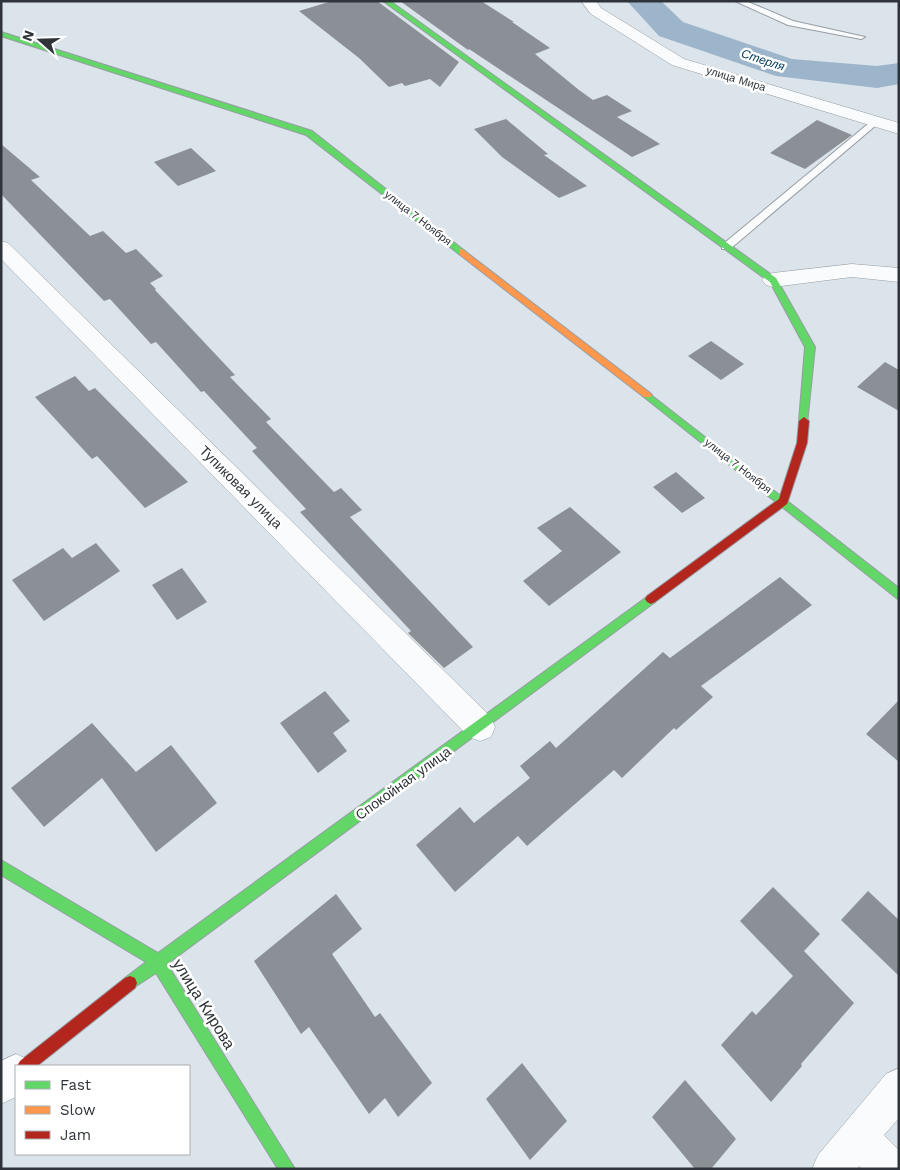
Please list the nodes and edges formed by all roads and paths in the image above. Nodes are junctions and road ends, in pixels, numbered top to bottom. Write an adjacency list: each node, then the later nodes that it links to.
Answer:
1 (386, 1): 9 (street, улица 7 Ноября)
2 (588, 1): 6 (street, улица Мира)
3 (739, 1): 5 (lane)
4 (1, 34): 12 (street, улица 7 Ноября)
5 (861, 37)
6 (877, 121): 7 (street, улица Мира); 9 (lane)
7 (899, 129)
8 (1, 247): 14 (street, Тупиковая улица)
9 (726, 247): 11 (street, улица 7 Ноября)
10 (899, 275): 11 (street)
11 (773, 280): 12 (street, улица 7 Ноября)
12 (783, 502): 13 (street, улица 7 Ноября); 14 (street, Спокойная улица)
13 (899, 594)
14 (480, 728): 16 (street, Спокойная улица)
15 (1, 867): 16 (street, улица Кирова)
16 (157, 961): 17 (street, Спокойная улица); 22 (street, улица Кирова)
17 (26, 1065)
18 (15, 1074): 19 (street)
19 (1, 1085)
20 (899, 1087): 21 (street)
21 (858, 1136): 23 (street); 24 (street)
22 (287, 1169)
23 (832, 1169)
24 (890, 1169)

